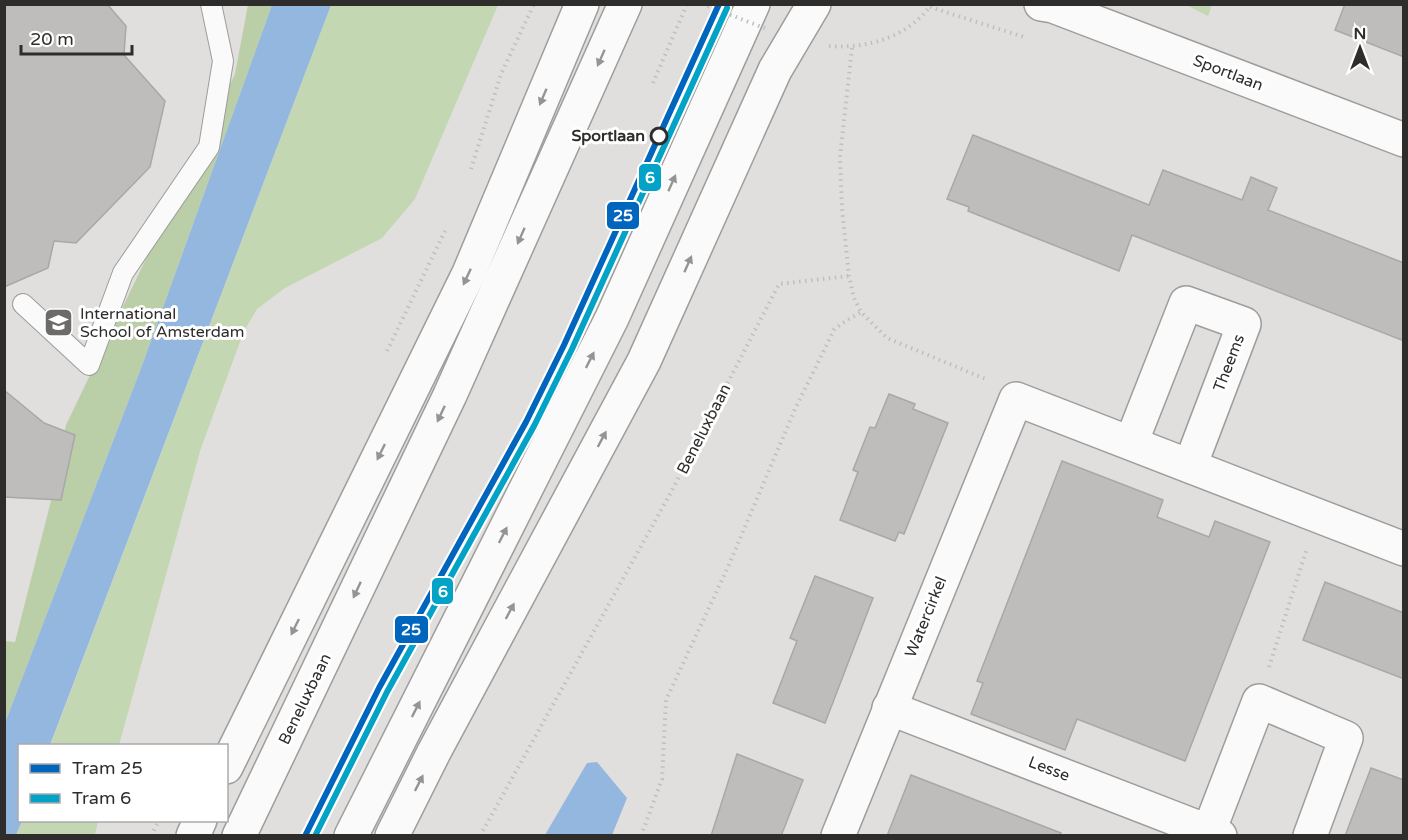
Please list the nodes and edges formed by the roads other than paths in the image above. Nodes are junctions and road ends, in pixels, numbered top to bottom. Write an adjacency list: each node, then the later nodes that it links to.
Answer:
1 (211, 4): 8 (lane)
2 (582, 4): 13 (main road, one-way to 13)
3 (625, 4): 17 (main road, Beneluxbaan, one-way to 17)
4 (814, 4): 19 (main road, one-way to 4)
5 (1048, 5): 7 (main road, Sportlaan)
6 (760, 17): 18 (main road, one-way to 6)
7 (1404, 140)
8 (23, 304)
9 (1131, 443): 10 (main road); 10 (main road, Theems); 12 (main road, Watercirkel)
10 (1190, 466): 11 (main road)
11 (1404, 549)
12 (889, 708): 15 (main road, Lesse); 20 (main road, Watercirkel)
13 (228, 763)
14 (199, 822): 16 (main road)
15 (1215, 833): 21 (main road, Lesse)
16 (193, 836)
17 (239, 836)
18 (351, 836)
19 (392, 836)
20 (838, 836)
21 (1310, 836)

